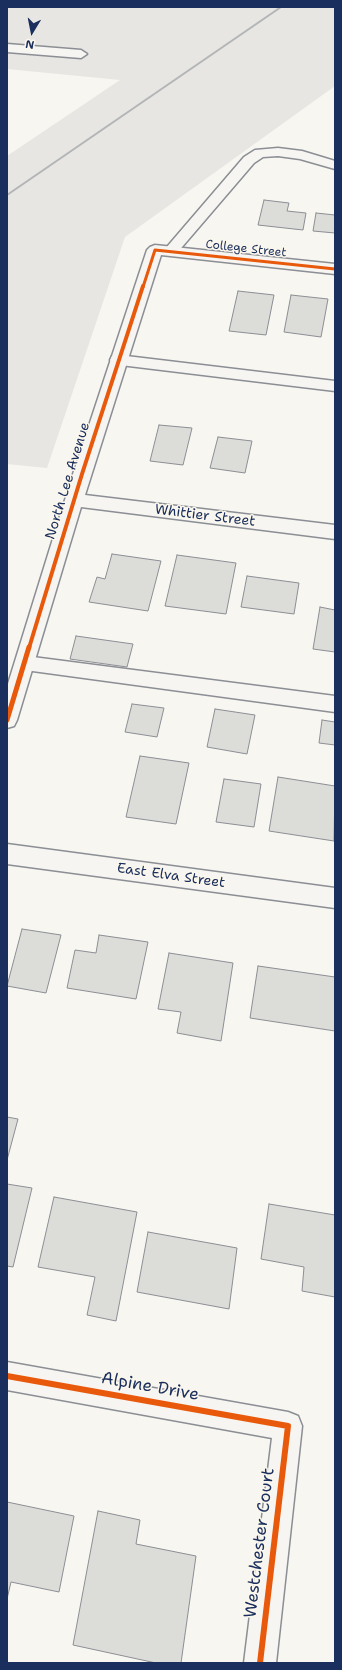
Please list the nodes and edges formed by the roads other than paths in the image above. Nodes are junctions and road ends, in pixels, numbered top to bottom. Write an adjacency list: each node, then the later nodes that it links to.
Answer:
1 (7, 48): 2 (lane)
2 (81, 54)
3 (335, 165): 4 (lane)
4 (163, 251): 5 (street, College Street); 6 (street, North Lee Avenue)
5 (335, 269)
6 (118, 360): 7 (lane); 8 (street, North Lee Avenue)
7 (335, 386)
8 (74, 500): 9 (street, Whittier Street); 10 (street, North Lee Avenue)
9 (335, 532)
10 (25, 663): 11 (lane); 12 (street, North Lee Avenue)
11 (335, 704)
12 (7, 720)
13 (7, 854): 14 (street, East Elva Street)
14 (335, 898)
15 (7, 1376): 16 (street, Alpine Drive)
16 (288, 1426): 17 (street, Westchester Court)
17 (260, 1663)

